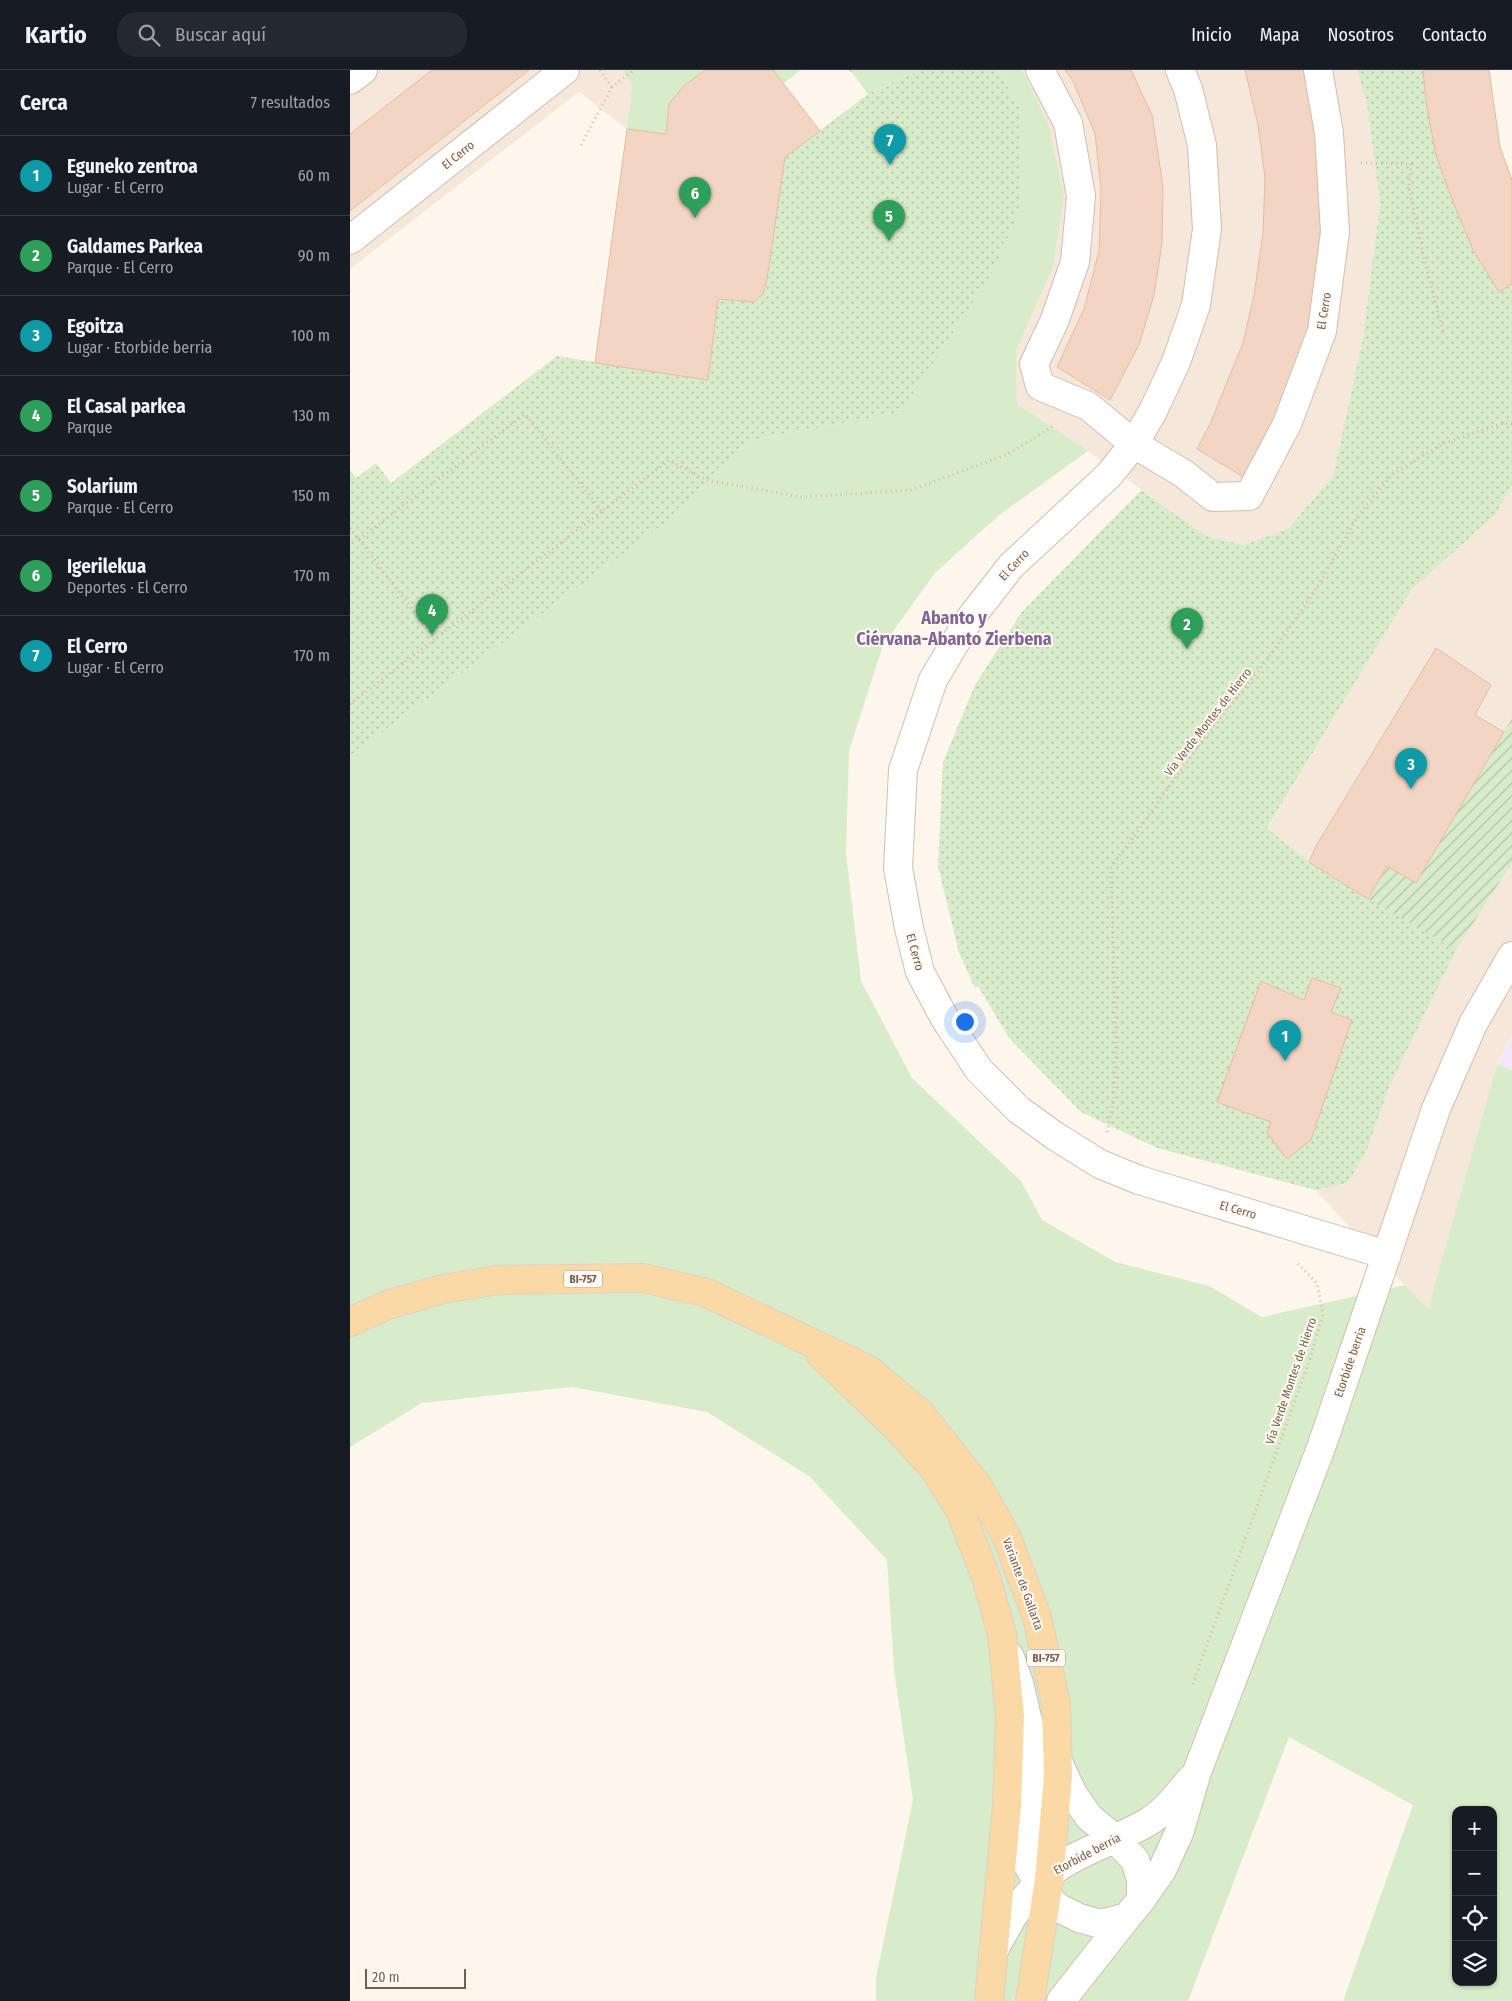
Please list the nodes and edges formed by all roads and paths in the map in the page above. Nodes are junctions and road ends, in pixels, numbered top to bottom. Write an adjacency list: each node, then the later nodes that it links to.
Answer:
1 (363, 70): 8 (street)
2 (565, 70): 12 (street, El Cerro)
3 (600, 70): 9 (path)
4 (634, 70): 9 (path)
5 (1040, 70): 14 (street, El Cerro)
6 (1180, 70): 16 (street, El Cerro)
7 (1318, 70): 16 (street, El Cerro)
8 (350, 80)
9 (612, 87): 10 (path)
10 (581, 145)
11 (1357, 163): 13 (path)
12 (350, 240)
13 (1444, 331)
14 (1088, 406): 16 (street, El Cerro); 17 (path)
15 (1512, 424): 23 (path, Vía Verde Montes de Hierro)
16 (1134, 444): 24 (street, El Cerro)
17 (602, 511): 19 (path); 20 (path)
18 (350, 528): 19 (path)
19 (359, 540): 20 (path)
20 (435, 639): 21 (path)
21 (350, 704)
22 (1512, 956): 24 (street, Etorbide berria)
23 (1107, 1133)
24 (1387, 1255): 31 (street, Etorbide berria)
25 (1292, 1258): 29 (path, Vía Verde Montes de Hierro)
26 (350, 1322): 27 (main road, Variante de Gallarta / BI-757)
27 (810, 1343): 28 (main road, Variante de Gallarta / BI-757); 30 (main road, Variante de Gallarta / BI-757)
28 (1002, 1634): 33 (street); 35 (main road, Variante de Gallarta / BI-757)
29 (1193, 1684)
30 (1058, 1760): 32 (street); 33 (main road, Variante de Gallarta / BI-757)
31 (1197, 1772): 32 (street, Etorbide berria); 34 (street, Etorbide berria)
32 (1114, 1838): 33 (street, Etorbide berria); 34 (street)
33 (1045, 1884): 34 (street); 35 (street, Etorbide berria); 37 (main road, Variante de Gallarta / BI-757)
34 (1134, 1909): 38 (street, Etorbide berria)
35 (993, 1952): 36 (main road, Variante de Gallarta / BI-757)
36 (989, 2001)
37 (1030, 2001)
38 (1061, 2001)

